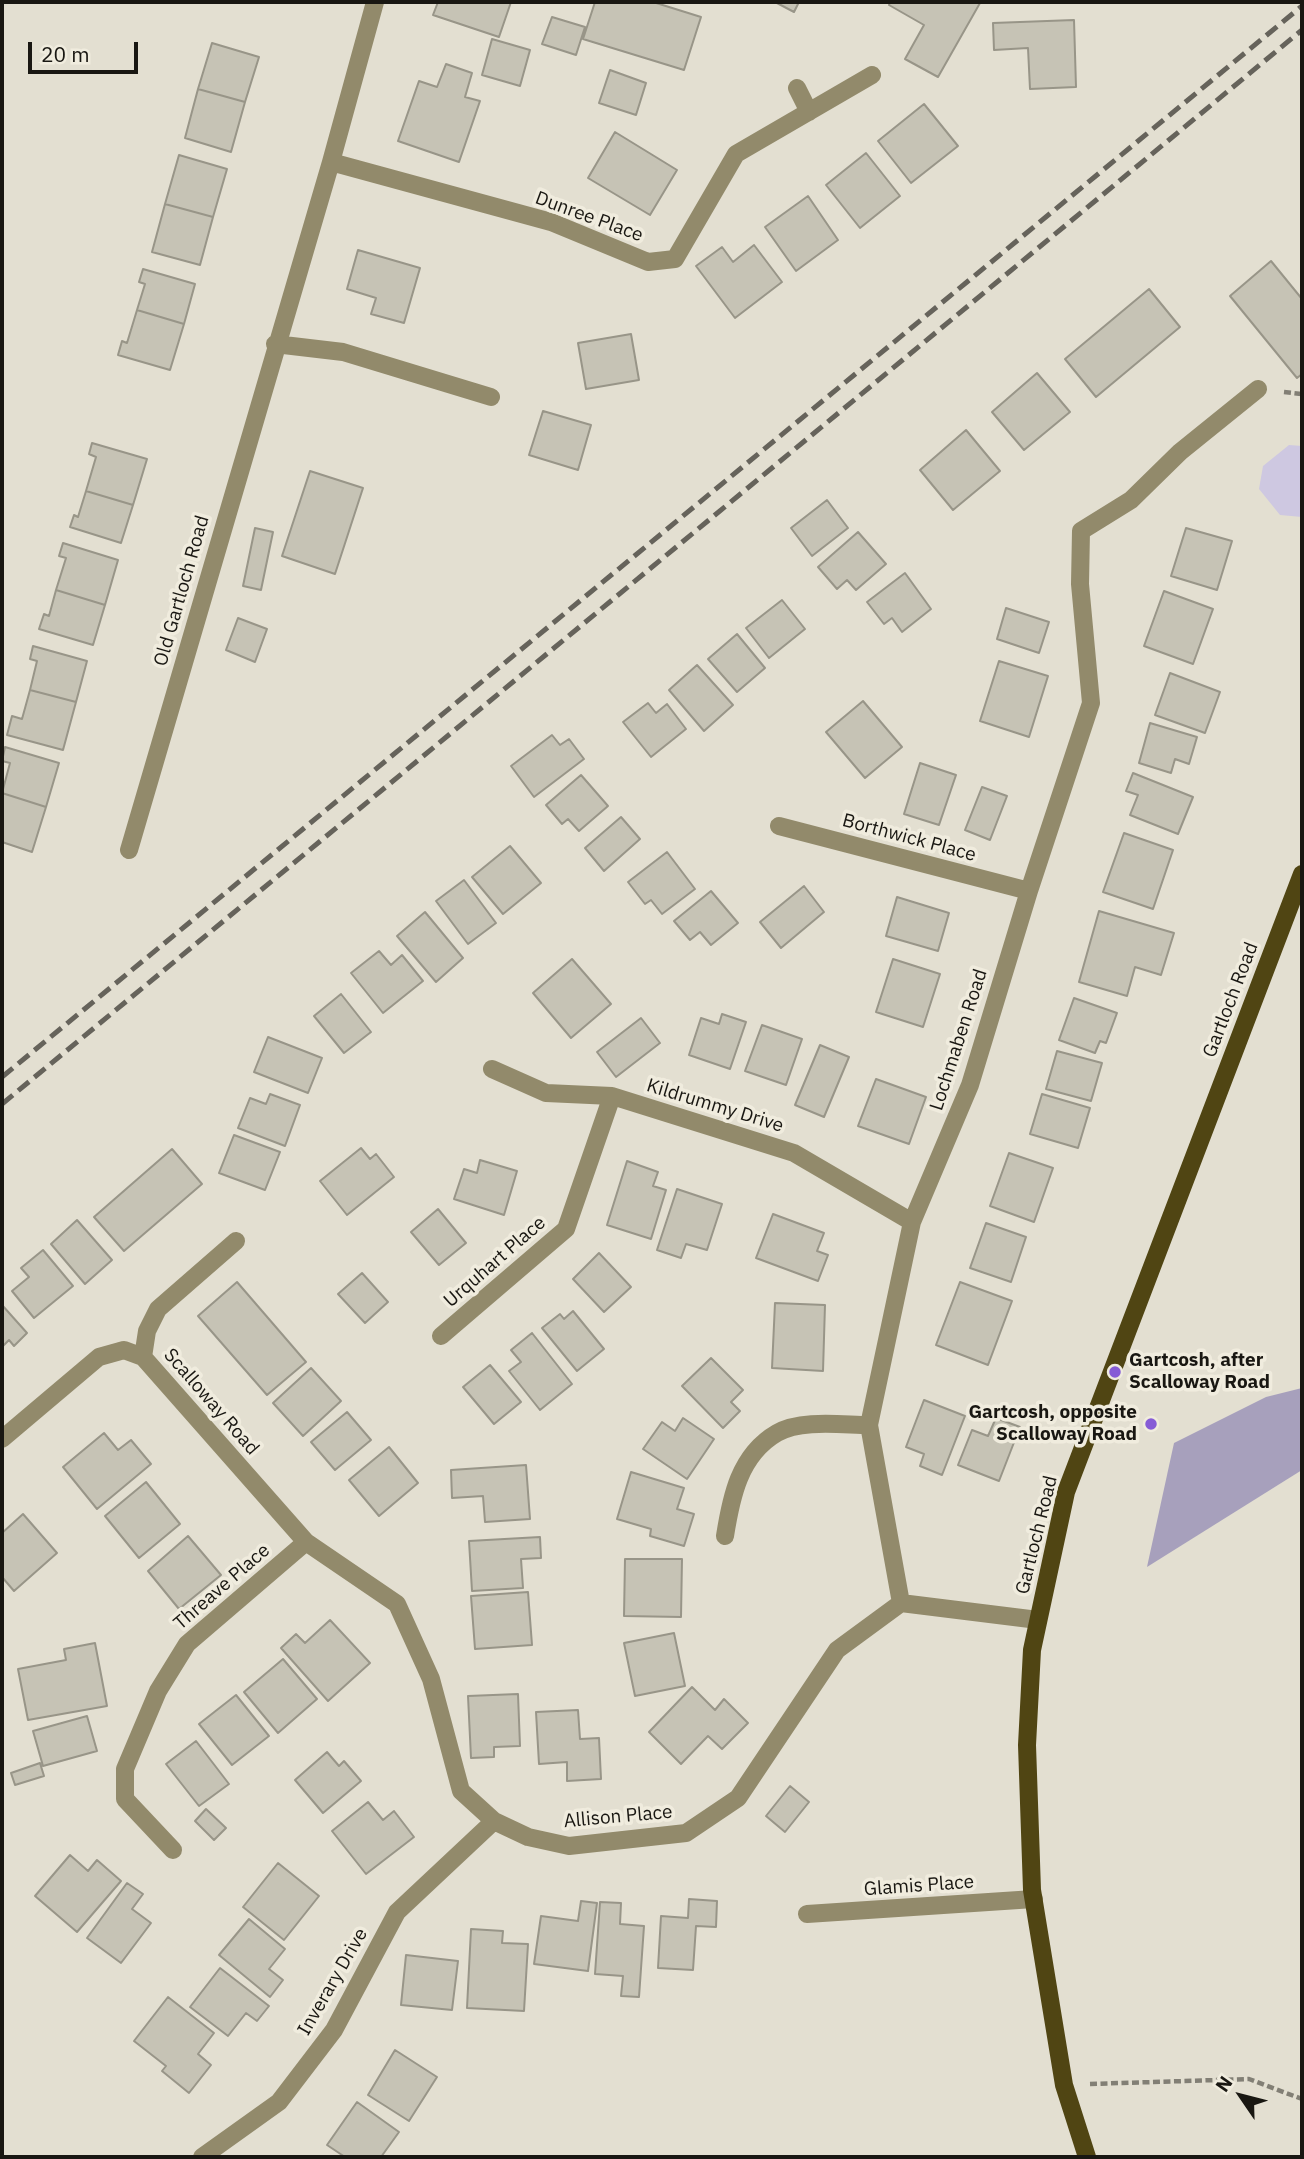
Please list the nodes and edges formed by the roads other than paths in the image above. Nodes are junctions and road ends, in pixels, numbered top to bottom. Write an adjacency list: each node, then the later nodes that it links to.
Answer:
1 (375, 2): 5 (street, Old Gartloch Road)
2 (872, 75): 4 (street, Dunree Place)
3 (797, 88): 4 (street)
4 (809, 112): 5 (street, Dunree Place)
5 (331, 162): 6 (street, Old Gartloch Road)
6 (275, 345): 8 (street); 10 (street, Old Gartloch Road)
7 (1258, 389): 12 (street, Lochmaben Road)
8 (491, 397)
9 (779, 826): 12 (street, Borthwick Place)
10 (129, 850)
11 (1302, 874): 24 (main road, Gartloch Road)
12 (1029, 891): 15 (street, Lochmaben Road)
13 (492, 1069): 14 (street, Kildrummy Drive)
14 (612, 1096): 15 (street, Kildrummy Drive); 17 (street, Urquhart Place)
15 (912, 1222): 19 (street, Lochmaben Road)
16 (236, 1241): 18 (street)
17 (440, 1336)
18 (143, 1357): 20 (street, Scalloway Road); 22 (street, Scalloway Road)
19 (869, 1425): 21 (street); 23 (street, Lochmaben Road)
20 (2, 1439)
21 (725, 1536)
22 (306, 1542): 25 (street, Allison Place); 26 (street, Threave Place)
23 (901, 1603): 24 (street); 25 (street, Allison Place)
24 (1038, 1620): 27 (main road, Gartloch Road)
25 (494, 1821): 29 (street, Inverary Drive)
26 (173, 1850)
27 (1034, 1899): 28 (street, Glamis Place); 30 (main road, Gartloch Road)
28 (807, 1914)
29 (202, 2157)
30 (1087, 2157)

